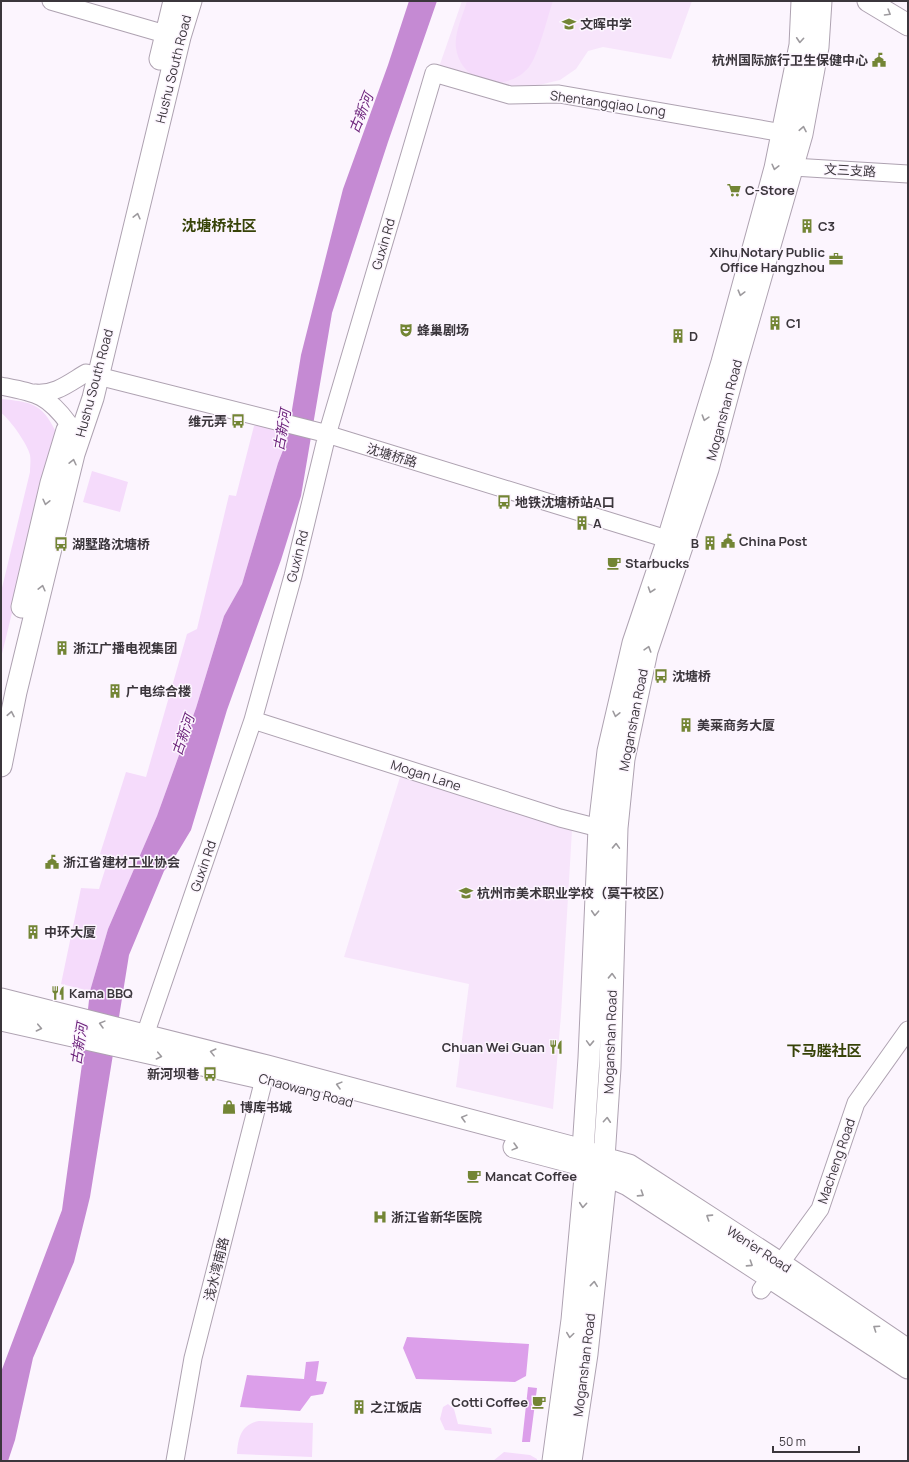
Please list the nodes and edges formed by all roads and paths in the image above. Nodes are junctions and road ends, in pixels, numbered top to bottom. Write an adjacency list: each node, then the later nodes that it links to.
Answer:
1 (50, 1): 8 (street)
2 (174, 1): 8 (main road, Hushu South Road)
3 (191, 1): 13 (main road, Hushu South Road, one-way to 3)
4 (802, 1): 10 (main road, Moganshan Road, one-way to 10)
5 (821, 1): 11 (main road, Moganshan Road, one-way to 5)
6 (868, 1): 7 (main road, one-way to 7)
7 (908, 25)
8 (166, 34): 13 (main road, Hushu South Road)
9 (434, 73): 10 (street, Shentangqiao Long); 17 (street, Guxin Rd)
10 (783, 133): 18 (main road, Moganshan Road, one-way to 18)
11 (793, 167): 12 (street, 文三支路); 18 (main road, Moganshan Road)
12 (908, 174)
13 (92, 375): 15 (street); 16 (main road, Hushu South Road); 17 (street, 沈塘桥路); 21 (main road, Hushu South Road, one-way to 13)
14 (1, 386): 15 (street)
15 (36, 393): 16 (street)
16 (69, 424): 19 (main road, Hushu South Road, one-way to 19)
17 (323, 434): 18 (street, 沈塘桥路); 20 (street, Guxin Rd)
18 (676, 542): 22 (main road, Moganshan Road, one-way to 22); 30 (main road, Moganshan Road, one-way to 18)
19 (1, 698)
20 (253, 720): 22 (street, Mogan Lane); 27 (street, Guxin Rd)
21 (1, 766)
22 (599, 828): 30 (main road, Moganshan Road, one-way to 30)
23 (1, 999): 25 (main road, Chaowang Road)
24 (1, 1020): 25 (main road, Chaowang Road, one-way to 25)
25 (81, 1028): 28 (main road, Chaowang Road)
26 (908, 1030): 31 (street, Macheng Road)
27 (145, 1035): 28 (main road, Chaowang Road); 30 (main road, Chaowang Road, one-way to 27)
28 (122, 1038): 29 (main road, Chaowang Road, one-way to 29)
29 (264, 1079): 30 (main road, Chaowang Road, one-way to 30); 34 (street, 浅水湾南路)
30 (595, 1163): 31 (main road, Wen'er Road); 35 (main road, Moganshan Road, one-way to 35); 36 (main road, Moganshan Road, one-way to 30)
31 (770, 1276): 32 (main road, Wen'er Road, one-way to 31); 33 (main road, Wen'er Road)
32 (908, 1350)
33 (908, 1368)
34 (175, 1461)
35 (553, 1461)
36 (571, 1461)

